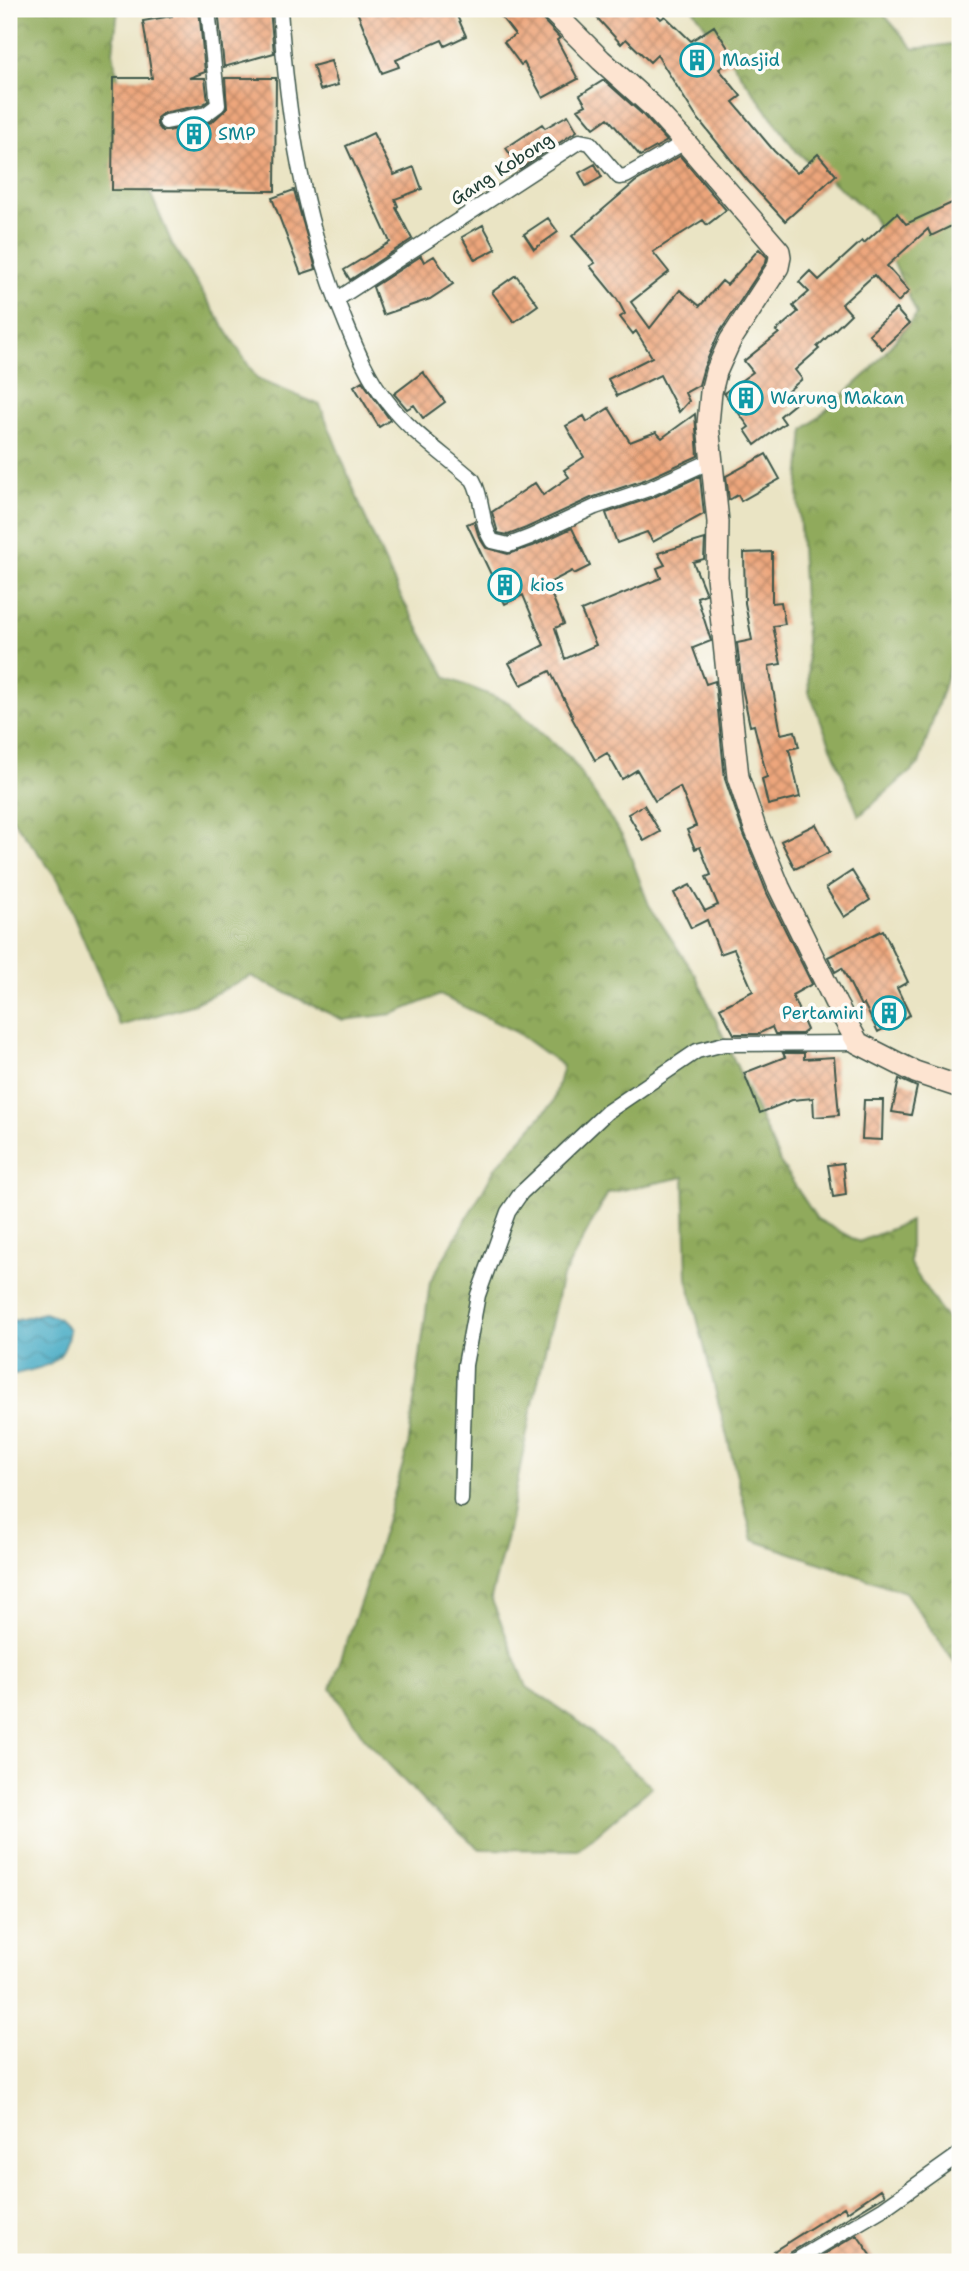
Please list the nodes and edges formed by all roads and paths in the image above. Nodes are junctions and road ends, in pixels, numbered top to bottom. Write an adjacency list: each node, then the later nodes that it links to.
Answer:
1 (208, 9): 4 (street)
2 (280, 9): 6 (street)
3 (550, 9): 5 (street)
4 (166, 122)
5 (685, 142): 6 (street, Gang Kobong); 7 (street)
6 (336, 300): 7 (street)
7 (713, 460): 8 (street)
8 (858, 1043): 9 (street); 10 (street)
9 (960, 1087)
10 (461, 1500)
11 (960, 2154): 12 (street)
12 (793, 2262)

